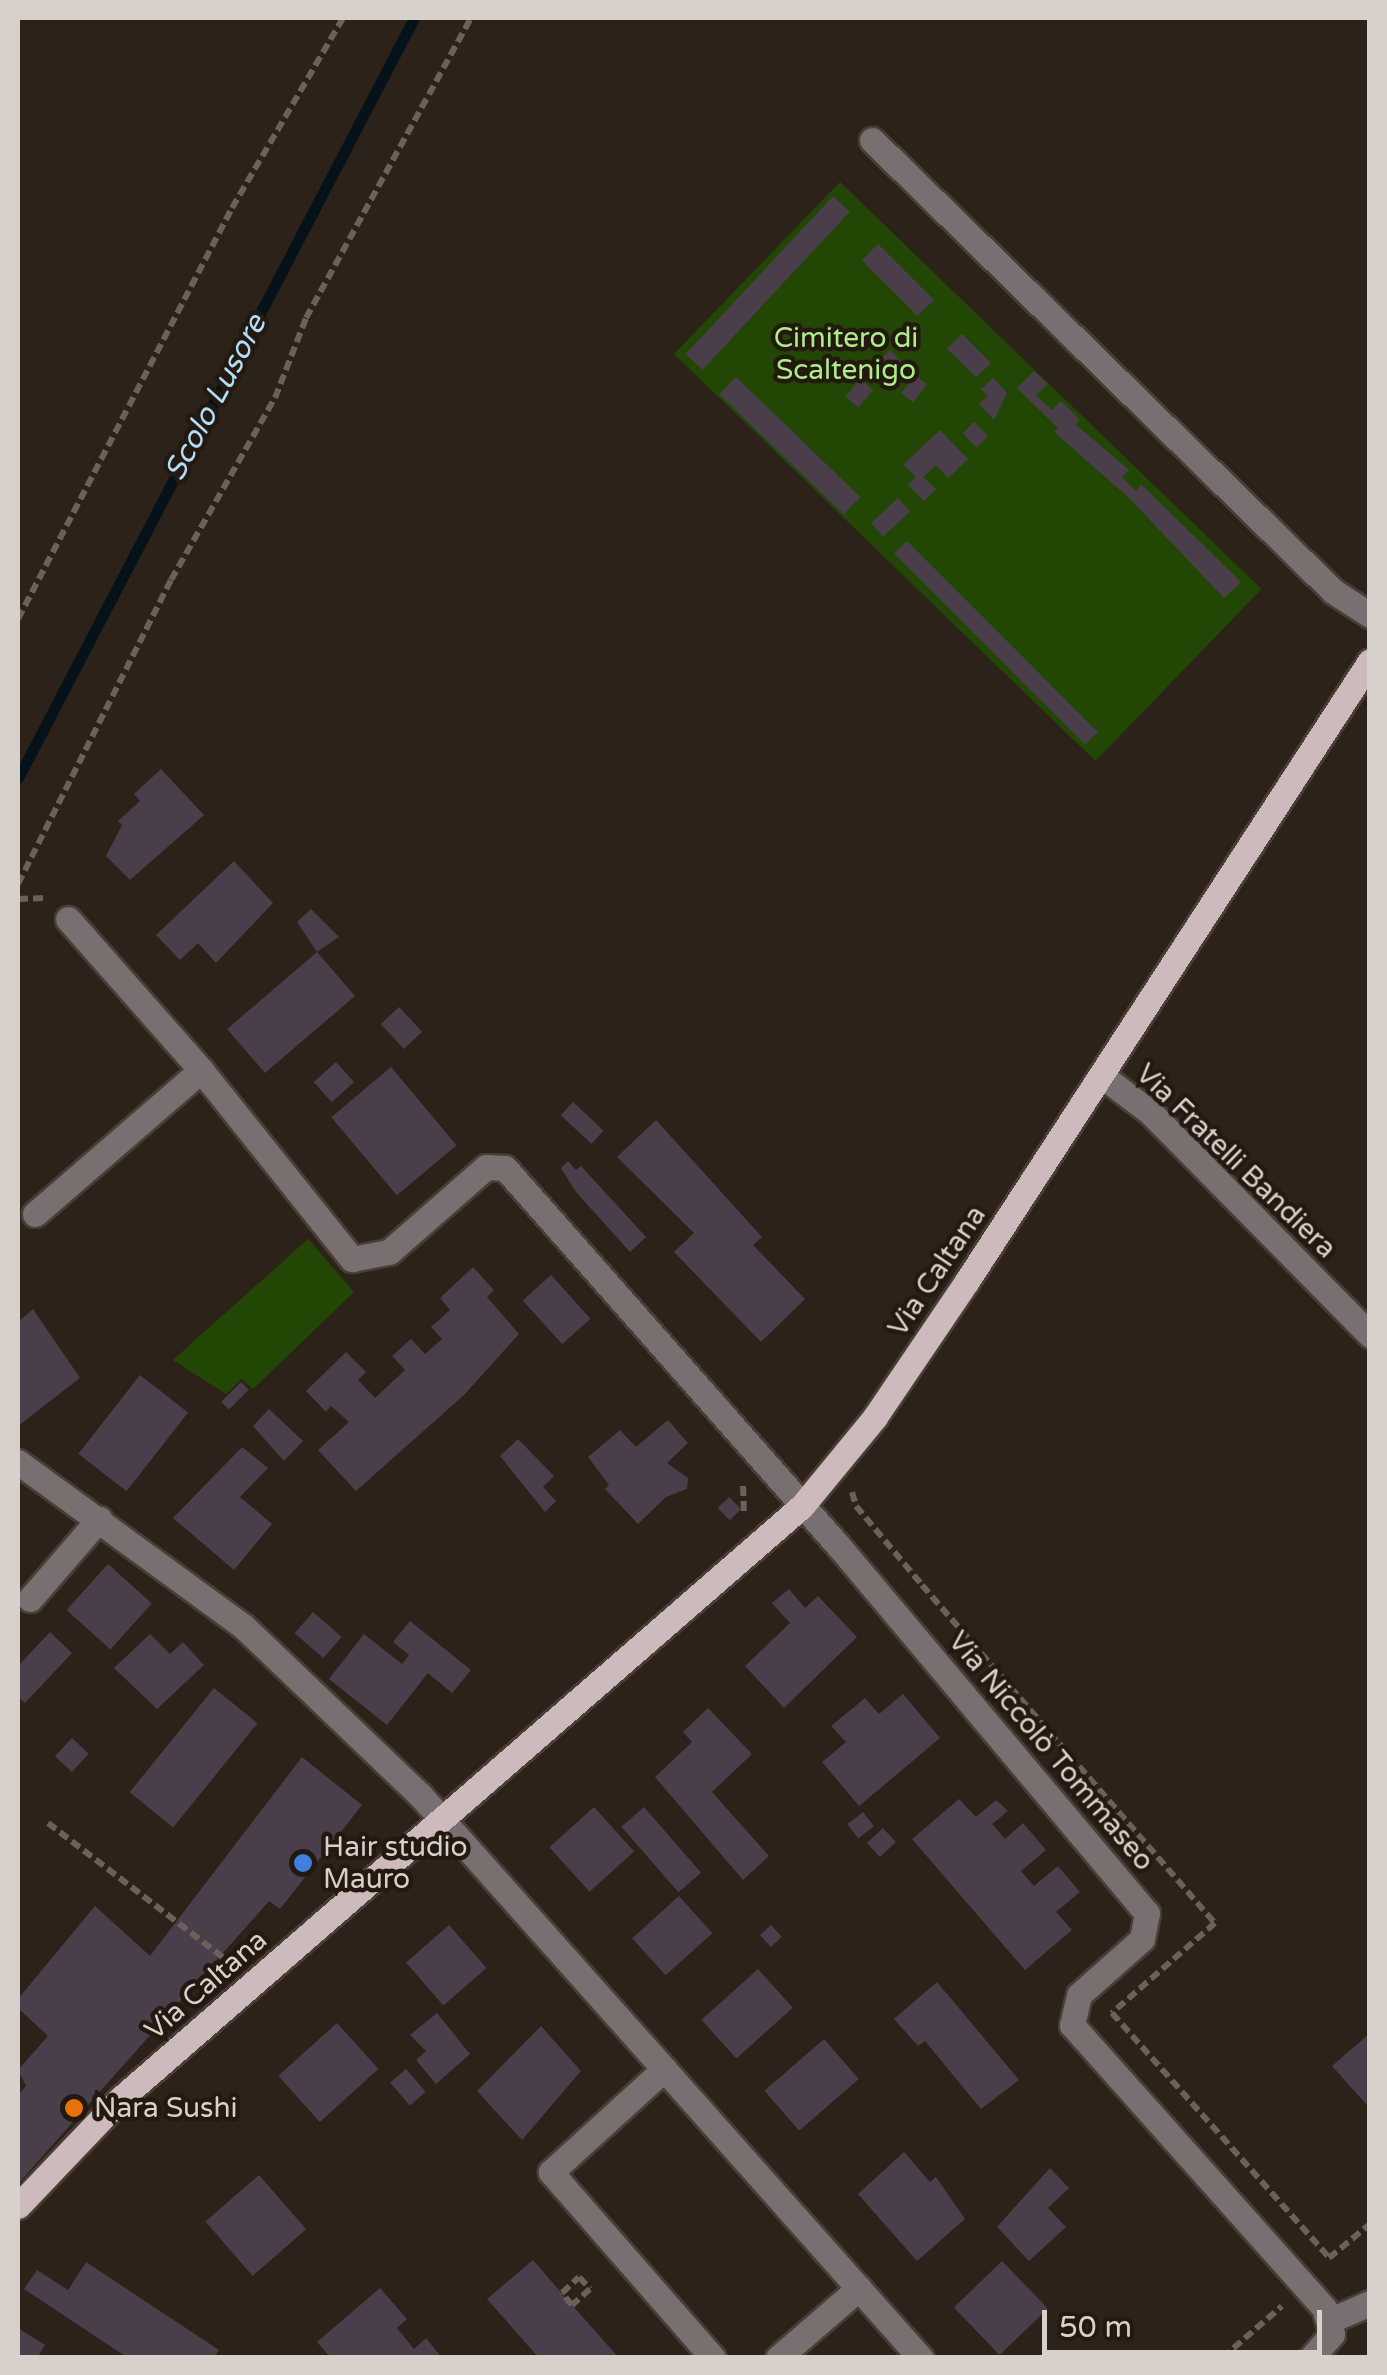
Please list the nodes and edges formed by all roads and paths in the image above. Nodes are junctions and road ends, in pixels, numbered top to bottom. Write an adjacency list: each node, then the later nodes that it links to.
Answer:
1 (343, 18): 5 (path)
2 (471, 18): 7 (path)
3 (872, 140): 4 (street)
4 (1370, 615)
5 (18, 619)
6 (1370, 661): 10 (main road, Via Caltana)
7 (18, 884)
8 (68, 919): 9 (street)
9 (201, 1070): 11 (street); 14 (street)
10 (1102, 1075): 12 (street, Via Fratelli Bandiera); 15 (main road, Via Caltana)
11 (35, 1214)
12 (1370, 1335)
13 (18, 1462): 16 (street)
14 (766, 1465): 15 (street); 17 (path)
15 (802, 1506): 19 (main road, Via Caltana); 25 (street, Via Niccolò Tommaseo)
16 (99, 1519): 18 (street); 19 (street)
17 (738, 1521)
18 (30, 1598)
19 (444, 1820): 21 (main road, Via Caltana); 22 (street)
20 (48, 1823): 21 (path)
21 (250, 1986): 23 (main road, Via Caltana)
22 (664, 2069): 26 (street); 30 (street)
23 (18, 2206)
24 (1370, 2224): 25 (path)
25 (1302, 2282): 29 (street, Via Niccolò Tommaseo); 33 (path)
26 (859, 2288): 31 (street); 32 (street)
27 (590, 2289): 27 (path)
28 (1370, 2303): 29 (street)
29 (1331, 2320): 34 (street)
30 (714, 2358)
31 (778, 2358)
32 (920, 2358)
33 (1222, 2358)
34 (1311, 2358)

